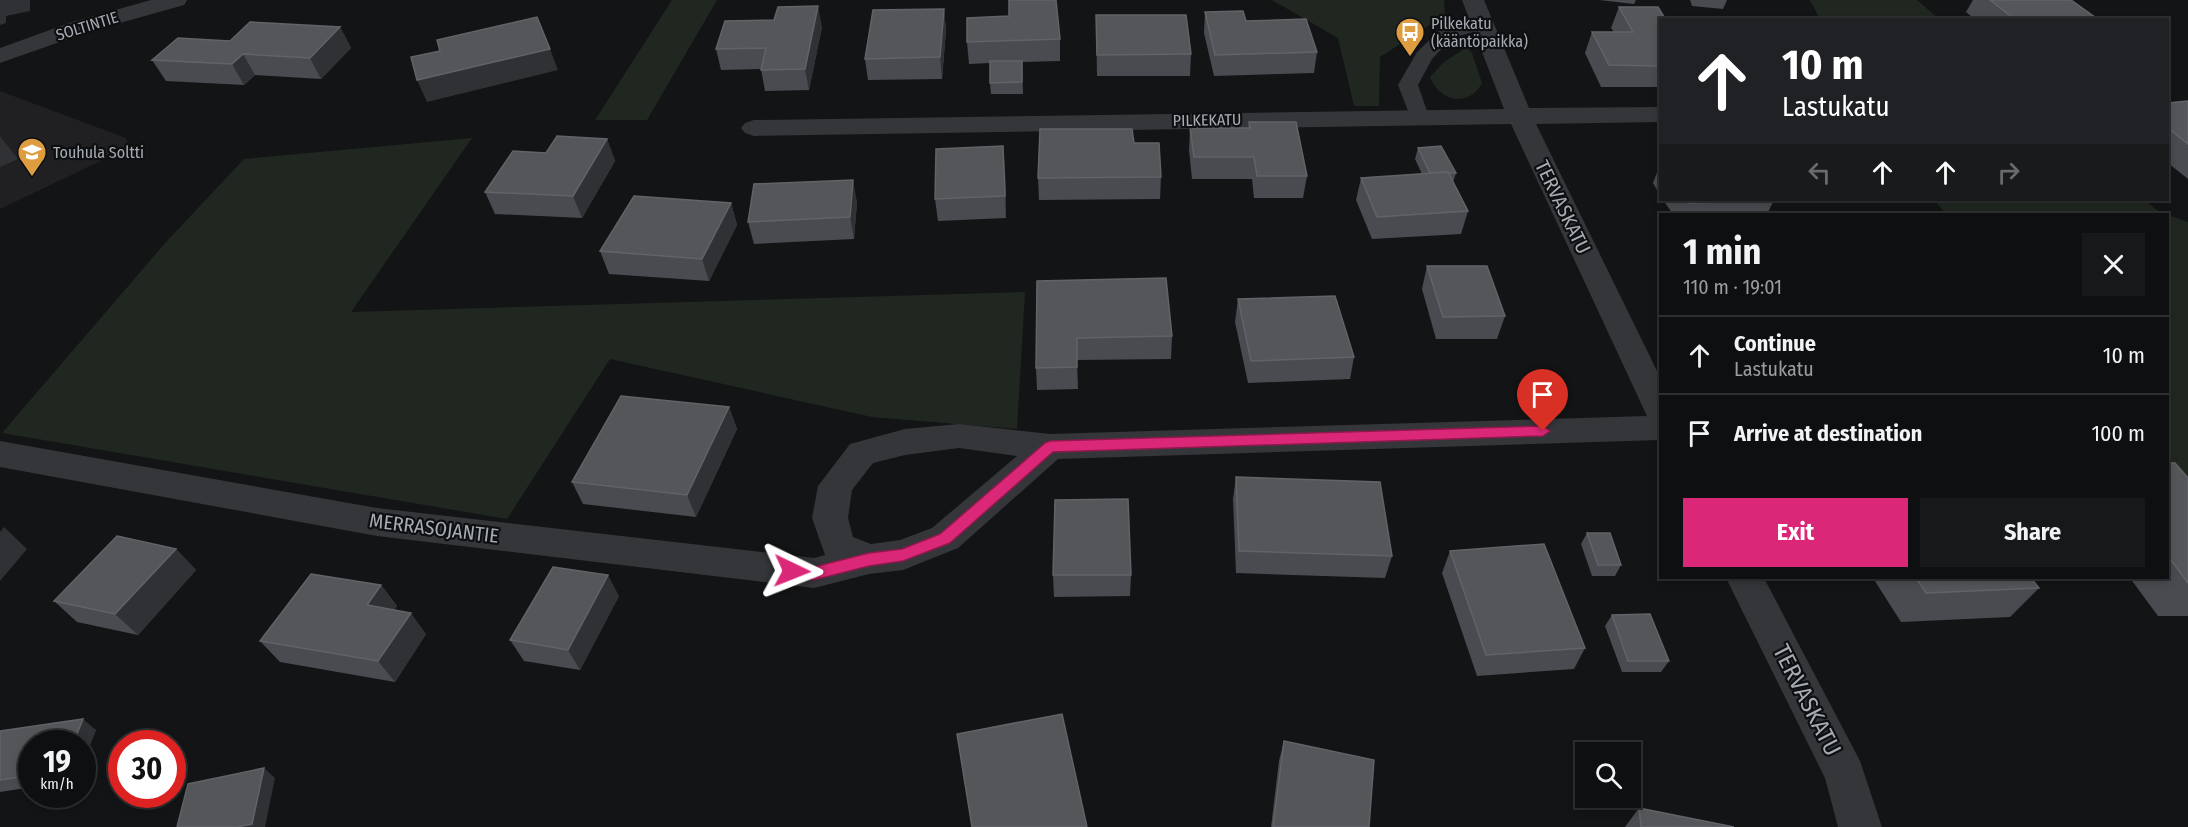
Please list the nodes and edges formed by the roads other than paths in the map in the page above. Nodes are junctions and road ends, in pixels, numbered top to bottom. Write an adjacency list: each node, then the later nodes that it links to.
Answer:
1 (176, 0): 3 (street, SOLTINTIE)
2 (1477, 12): 5 (street, TERVASKATU); 6 (lane)
3 (0, 56)
4 (1659, 114): 5 (street, PILKEKATU)
5 (1520, 116): 6 (street, PILKEKATU); 8 (street, TERVASKATU)
6 (1419, 117): 7 (street, PILKEKATU)
7 (754, 128)
8 (1659, 408)
9 (1659, 428): 10 (street)
10 (1050, 447): 12 (street, MERRASOJANTIE); 12 (street)
11 (0, 454): 12 (street, MERRASOJANTIE)
12 (869, 559)
13 (1746, 579): 14 (street, TERVASKATU)
14 (1860, 827)

